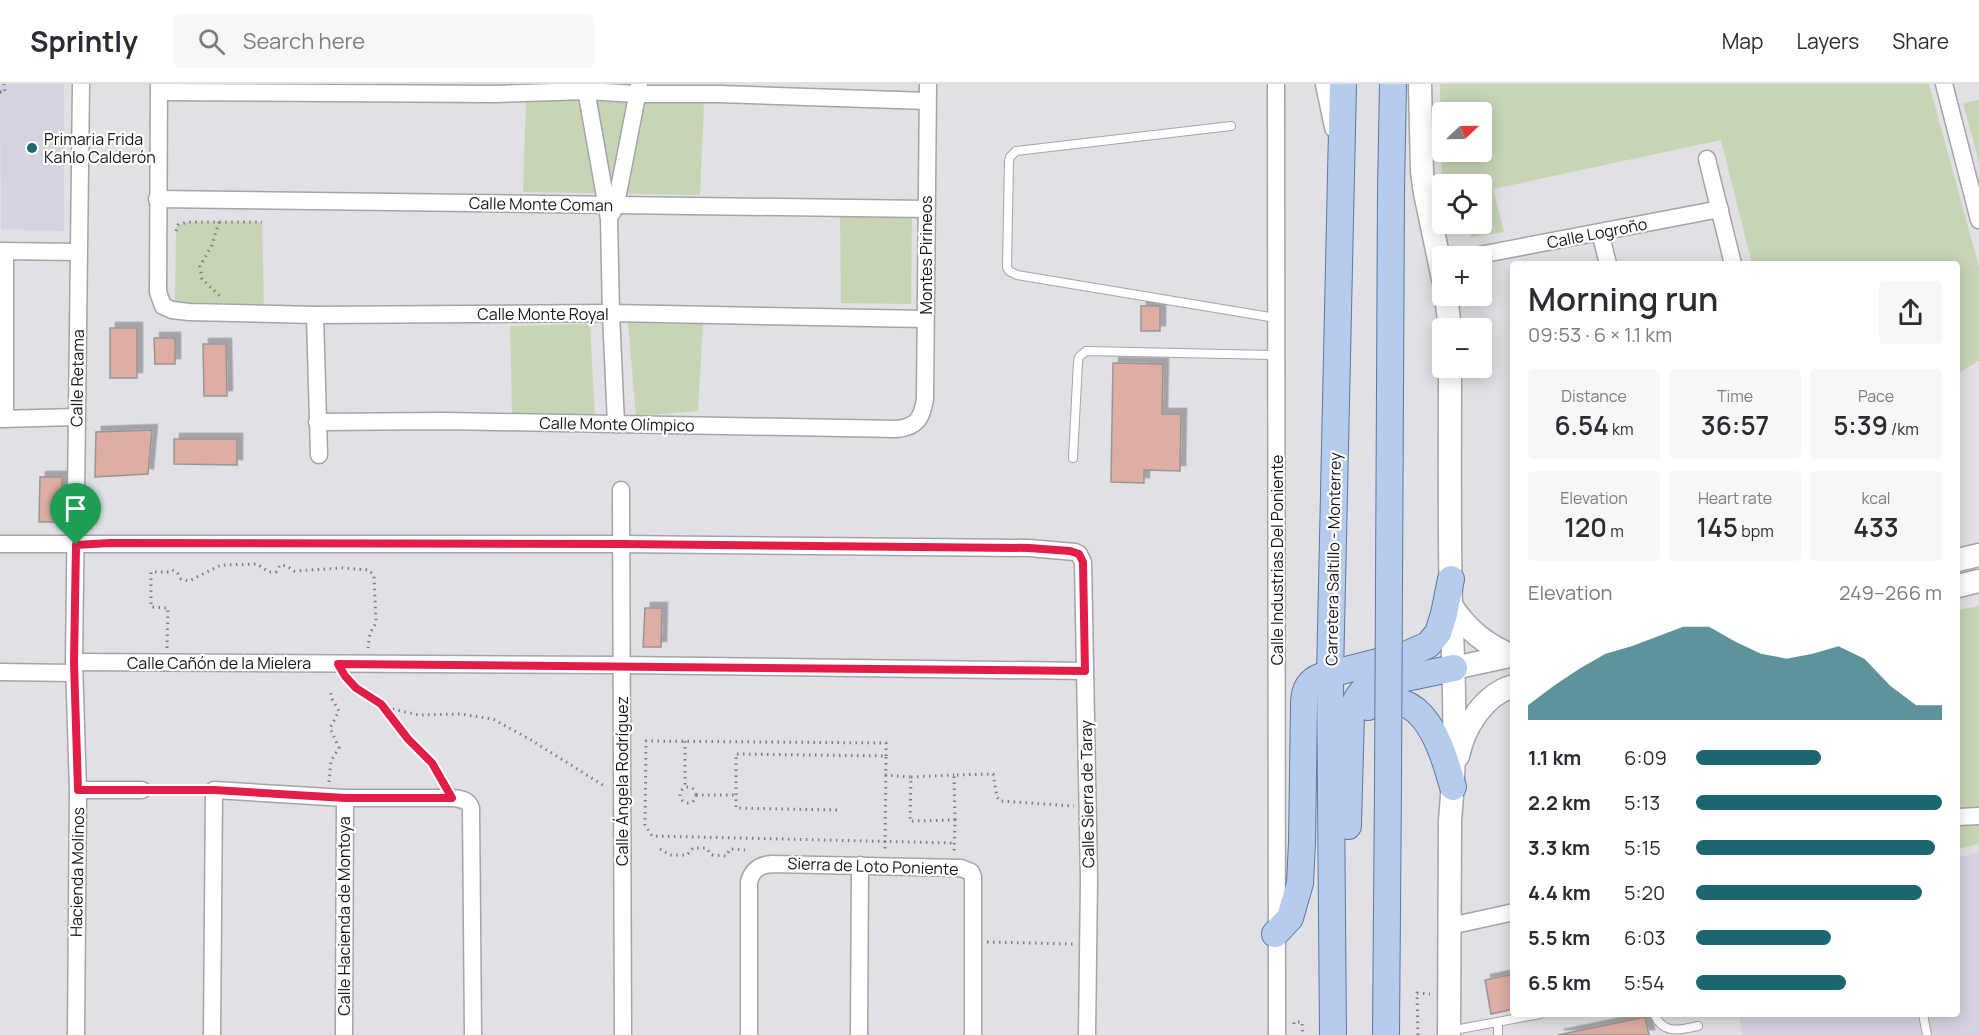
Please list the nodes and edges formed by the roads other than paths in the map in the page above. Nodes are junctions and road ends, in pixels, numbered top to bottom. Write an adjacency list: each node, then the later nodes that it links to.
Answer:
1 (81, 84): 23 (street, Calle Retama)
2 (1276, 84): 29 (street, Calle Industrias Del Poniente)
3 (1327, 84): 13 (street)
4 (1343, 84): 13 (main road, Carretera Saltillo - Monterrey)
5 (1393, 84): 88 (main road, bridge)
6 (1420, 84): 21 (street)
7 (1944, 84): 19 (street)
8 (159, 88): 9 (street); 15 (street)
9 (586, 88): 10 (street); 16 (street)
10 (638, 89): 11 (street); 16 (street)
11 (927, 92): 17 (street, Montes Pirineos)
12 (1231, 126): 29 (lane)
13 (1342, 147): 57 (main road, Carretera Saltillo - Monterrey)
14 (1707, 159): 18 (street)
15 (157, 200): 16 (street, Calle Monte Coman); 28 (street, Calle Monte Royal)
16 (610, 209): 17 (street, Calle Monte Coman); 27 (street)
17 (926, 209): 30 (street, Montes Pirineos)
18 (1719, 209): 20 (street, Calle Logroño); 26 (street)
19 (1979, 220)
20 (1600, 232): 24 (street, Calle Logroño); 25 (street)
21 (1437, 246)
22 (3, 252): 23 (street); 34 (street)
23 (78, 252): 33 (street, Calle Retama)
24 (1492, 253)
25 (1607, 261)
26 (1732, 261)
27 (611, 313): 28 (street, Calle Monte Royal); 30 (street, Calle Monte Royal); 36 (street)
28 (315, 315): 35 (street)
29 (1276, 318): 31 (street, Calle Industrias Del Poniente)
30 (925, 319): 37 (street, Montes Pirineos)
31 (1276, 355): 39 (lane); 69 (street, Calle Industrias Del Poniente)
32 (1450, 378): 46 (street)
33 (76, 417): 34 (street); 43 (street, Calle Retama)
34 (3, 419)
35 (317, 422): 36 (street, Calle Monte Olímpico); 38 (street)
36 (616, 424): 37 (street, Calle Monte Olímpico)
37 (916, 424)
38 (319, 455)
39 (1073, 458)
40 (621, 490): 42 (street, Calle Ángela Rodríguez)
41 (0, 544): 43 (street)
42 (620, 544): 43 (street); 52 (street, Calle Ángela Rodríguez); 55 (street, Calle Sierra de Taray)
43 (76, 545): 53 (street, Calle Retama)
44 (1979, 555): 45 (street)
45 (1960, 560)
46 (1451, 579): 49 (street); 57 (main road)
47 (1979, 581): 48 (street)
48 (1960, 586)
49 (1451, 605): 50 (street); 54 (street)
50 (1510, 655)
51 (1510, 657): 54 (street)
52 (621, 665): 53 (street, Calle Cañón de la Mielera); 55 (street, Calle Cañón de la Mielera); 81 (street, Calle Ángela Rodríguez)
53 (74, 667): 56 (street, Calle Cañón de la Mielera); 61 (street, Hacienda Molinos)
54 (1454, 668): 59 (main road); 60 (street)
55 (1085, 671): 85 (street, Calle Sierra de Taray)
56 (0, 672)
57 (1330, 675): 69 (main road); 70 (main road, Carretera Saltillo - Monterrey)
58 (1510, 687): 60 (street)
59 (1351, 730): 60 (main road); 70 (main road)
60 (1453, 787): 68 (street)
61 (78, 790): 62 (street); 77 (street, Hacienda Molinos)
62 (141, 790)
63 (345, 798): 78 (street); 79 (street, Calle Hacienda de Montoya); 80 (street)
64 (1979, 816): 65 (street)
65 (1960, 817)
66 (860, 865): 82 (street, Sierra de Loto Poniente); 83 (street); 84 (street, Sierra de Loto Poniente)
67 (1510, 913): 68 (street)
68 (1449, 926): 76 (street)
69 (1275, 934): 86 (street, Calle Industrias Del Poniente)
70 (1334, 975): 87 (main road, Carretera Saltillo - Monterrey)
71 (1524, 1017): 74 (lane)
72 (1656, 1017): 75 (lane)
73 (1924, 1017): 90 (lane)
74 (1498, 1022): 76 (lane); 89 (lane)
75 (1698, 1026)
76 (1449, 1033)
77 (75, 1035)
78 (212, 1035)
79 (344, 1035)
80 (473, 1035)
81 (623, 1035)
82 (749, 1035)
83 (859, 1035)
84 (973, 1035)
85 (1087, 1035)
86 (1277, 1035)
87 (1333, 1035)
88 (1386, 1035)
89 (1498, 1035)
90 (1928, 1035)

